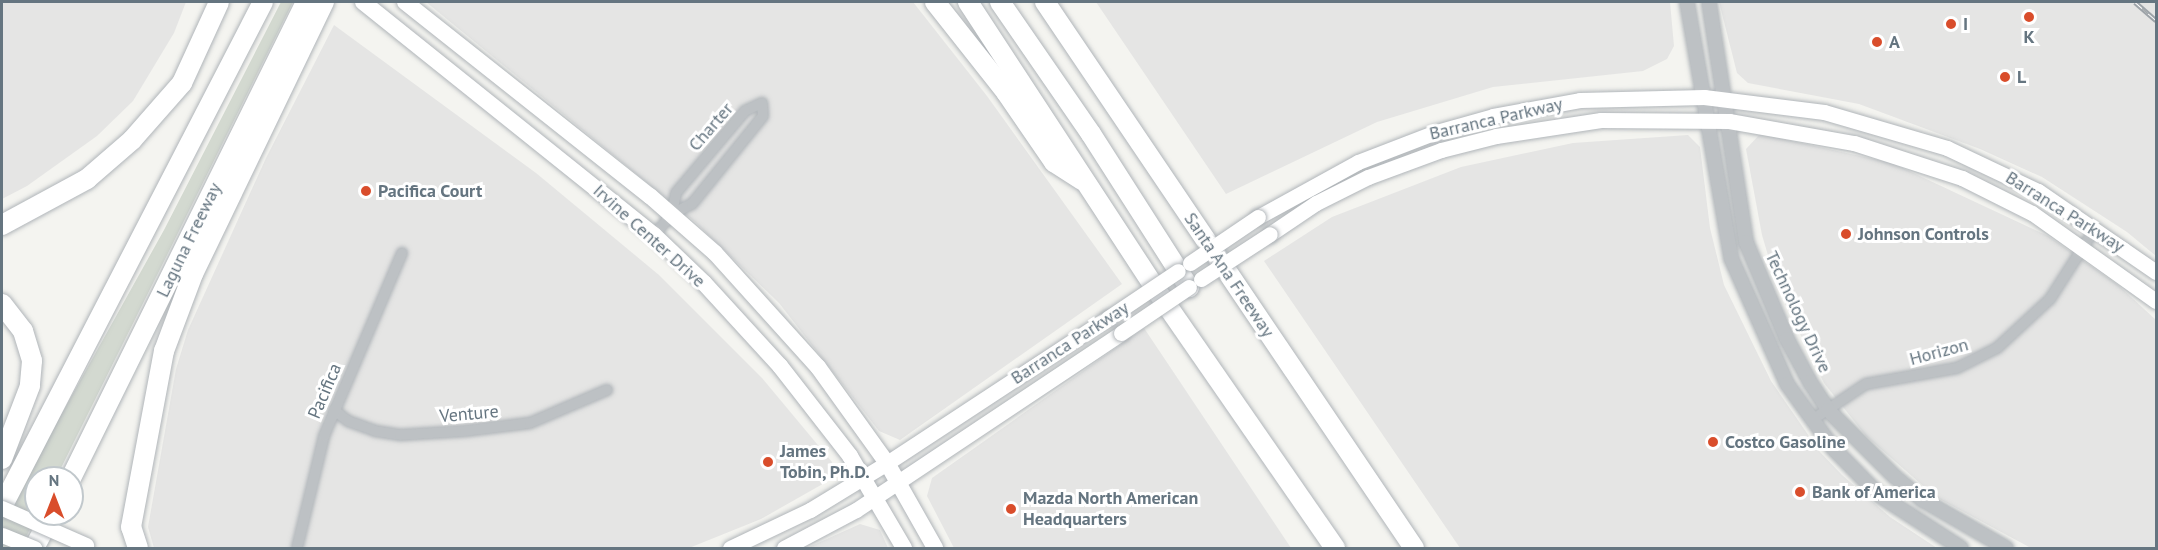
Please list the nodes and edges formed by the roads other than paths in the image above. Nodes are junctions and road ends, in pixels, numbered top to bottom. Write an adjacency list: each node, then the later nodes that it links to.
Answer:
1 (208, 2): 20 (highway)
2 (219, 2): 20 (highway)
3 (261, 2): 42 (highway)
4 (306, 2): 38 (highway, Laguna Freeway)
5 (324, 2): 49 (highway)
6 (363, 2): 25 (main road, Irvine Center Drive)
7 (405, 2): 22 (main road, Irvine Center Drive)
8 (935, 2): 21 (highway)
9 (968, 2): 21 (highway)
10 (1000, 2): 19 (highway)
11 (1013, 2): 19 (highway)
12 (1045, 2): 56 (highway, Santa Ana Freeway)
13 (1687, 2): 15 (street)
14 (1709, 2): 16 (street, Technology Drive)
15 (1704, 97): 16 (main road, Barranca Parkway); 17 (street); 29 (main road, Barranca Parkway, bridge)
16 (1725, 98): 18 (street, Technology Drive); 24 (main road, Barranca Parkway)
17 (1707, 120): 18 (main road, Barranca Parkway); 29 (main road, Barranca Parkway, bridge); 35 (street)
18 (1729, 121): 26 (main road, Barranca Parkway); 34 (street, Technology Drive)
19 (1094, 131): 29 (highway)
20 (132, 140): 23 (highway)
21 (1089, 185): 55 (highway)
22 (672, 214): 22 (street, Charter); 25 (street, Charter); 37 (main road, Irvine Center Drive)
23 (2, 225)
24 (2096, 227): 26 (street, Horizon); 28 (main road, Barranca Parkway)
25 (654, 235): 39 (main road, Irvine Center Drive)
26 (2084, 246): 30 (main road, Barranca Parkway); 34 (street, Horizon)
27 (402, 253): 33 (street, Pacifica)
28 (2157, 272)
29 (1189, 275): 37 (main road, Barranca Parkway, bridge); 40 (main road, Barranca Parkway, bridge)
30 (2157, 301)
31 (2, 304): 36 (highway)
32 (607, 390): 33 (street, Venture)
33 (334, 410): 50 (street, Pacifica)
34 (1828, 410): 35 (street, Horizon); 58 (street, Technology Drive)
35 (1812, 420): 57 (street)
36 (2, 459)
37 (886, 463): 39 (main road, Barranca Parkway); 40 (main road, Irvine Center Drive)
38 (77, 466)
39 (863, 477): 41 (main road, Irvine Center Drive); 51 (main road, Barranca Parkway)
40 (898, 482): 41 (main road, Barranca Parkway); 54 (main road, Irvine Center Drive)
41 (876, 496): 52 (main road, Barranca Parkway); 53 (main road, Irvine Center Drive)
42 (2, 508): 46 (main road, bridge)
43 (48, 526): 47 (highway)
44 (51, 526): 48 (highway)
45 (2, 535): 47 (main road, bridge)
46 (91, 547)
47 (35, 549)
48 (43, 549)
49 (138, 549)
50 (297, 549)
51 (730, 549)
52 (784, 549)
53 (904, 549)
54 (935, 549)
55 (1335, 549)
56 (1414, 549)
57 (1961, 549)
58 (2006, 549)

